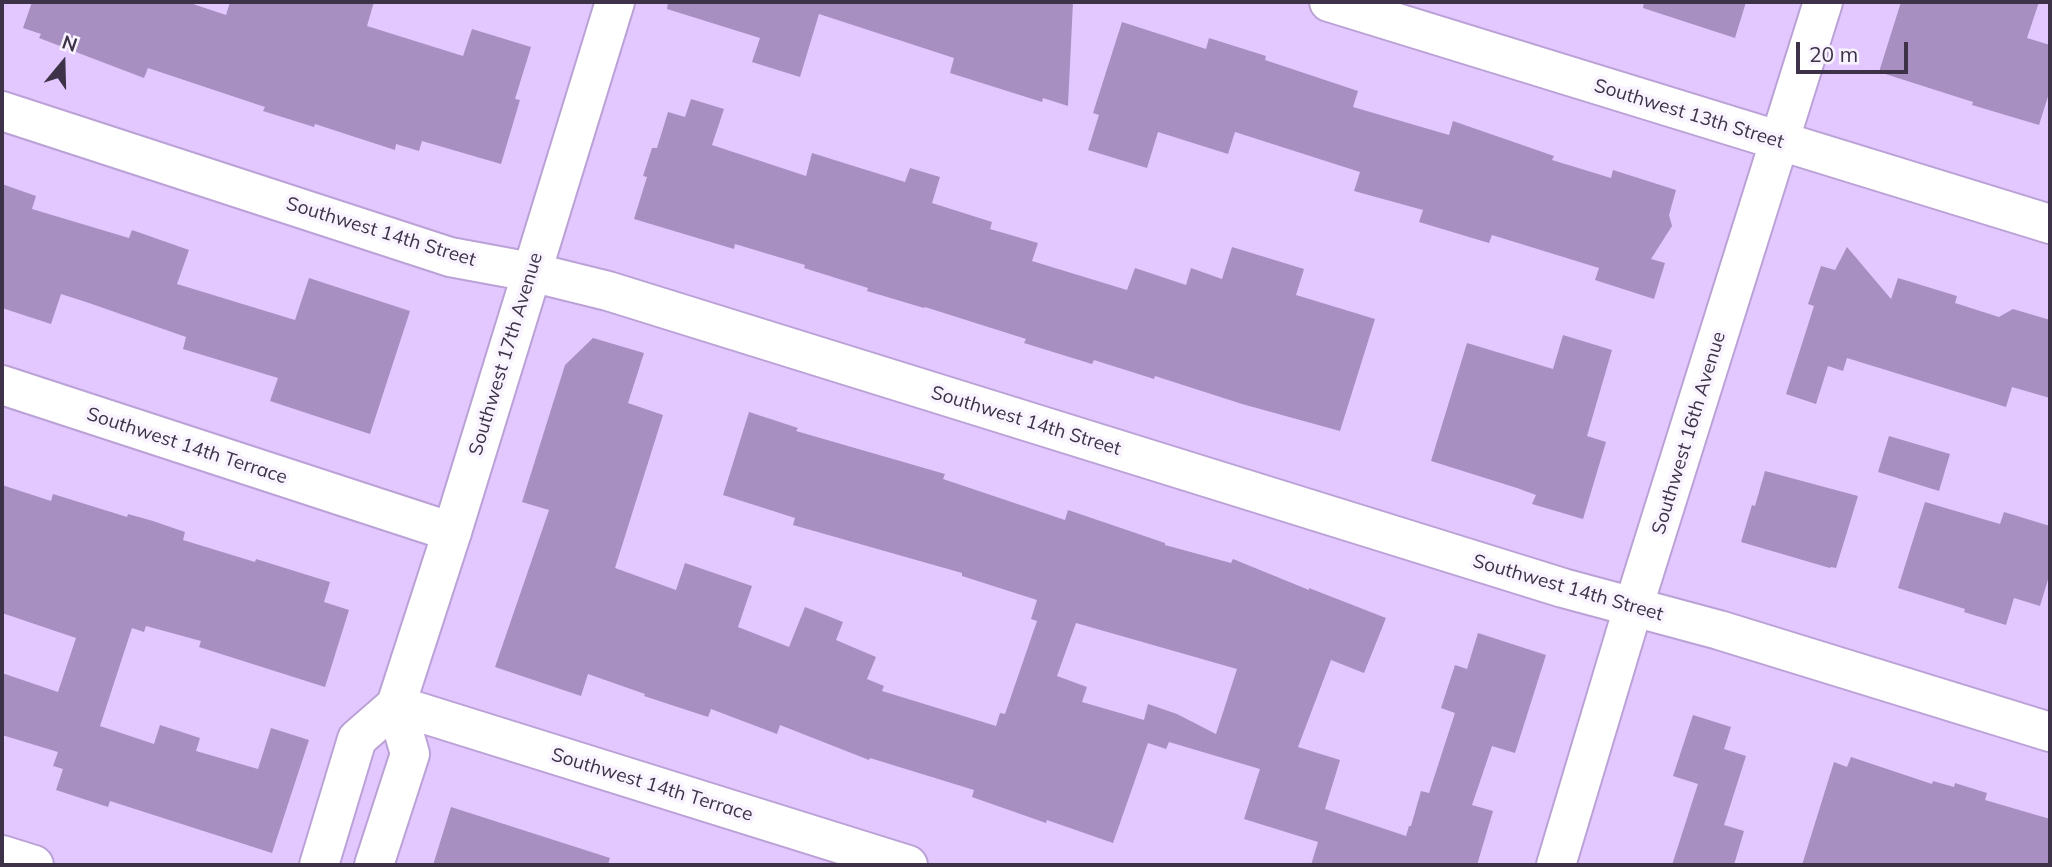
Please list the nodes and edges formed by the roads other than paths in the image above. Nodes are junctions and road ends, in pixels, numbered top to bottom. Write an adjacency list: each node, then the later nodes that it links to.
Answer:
1 (615, 2): 7 (street, Southwest 17th Avenue)
2 (1329, 2): 5 (street, Southwest 13th Street)
3 (1823, 2): 5 (street, Southwest 16th Avenue)
4 (2, 111): 7 (street, Southwest 14th Street)
5 (1780, 142): 6 (street, Southwest 13th Street); 10 (street, Southwest 16th Avenue)
6 (2050, 224)
7 (531, 272): 9 (street, Southwest 17th Avenue); 10 (street, Southwest 14th Street)
8 (2, 385): 9 (street, Southwest 14th Terrace)
9 (452, 532): 11 (street, Southwest 17th Avenue)
10 (1633, 608): 12 (street, Southwest 14th Street); 18 (street, Southwest 16th Avenue)
11 (396, 705): 15 (street); 16 (street); 17 (street, Southwest 14th Terrace)
12 (2050, 732)
13 (2, 855): 14 (street)
14 (34, 865)
15 (319, 865)
16 (374, 865)
17 (908, 865)
18 (1556, 865)

